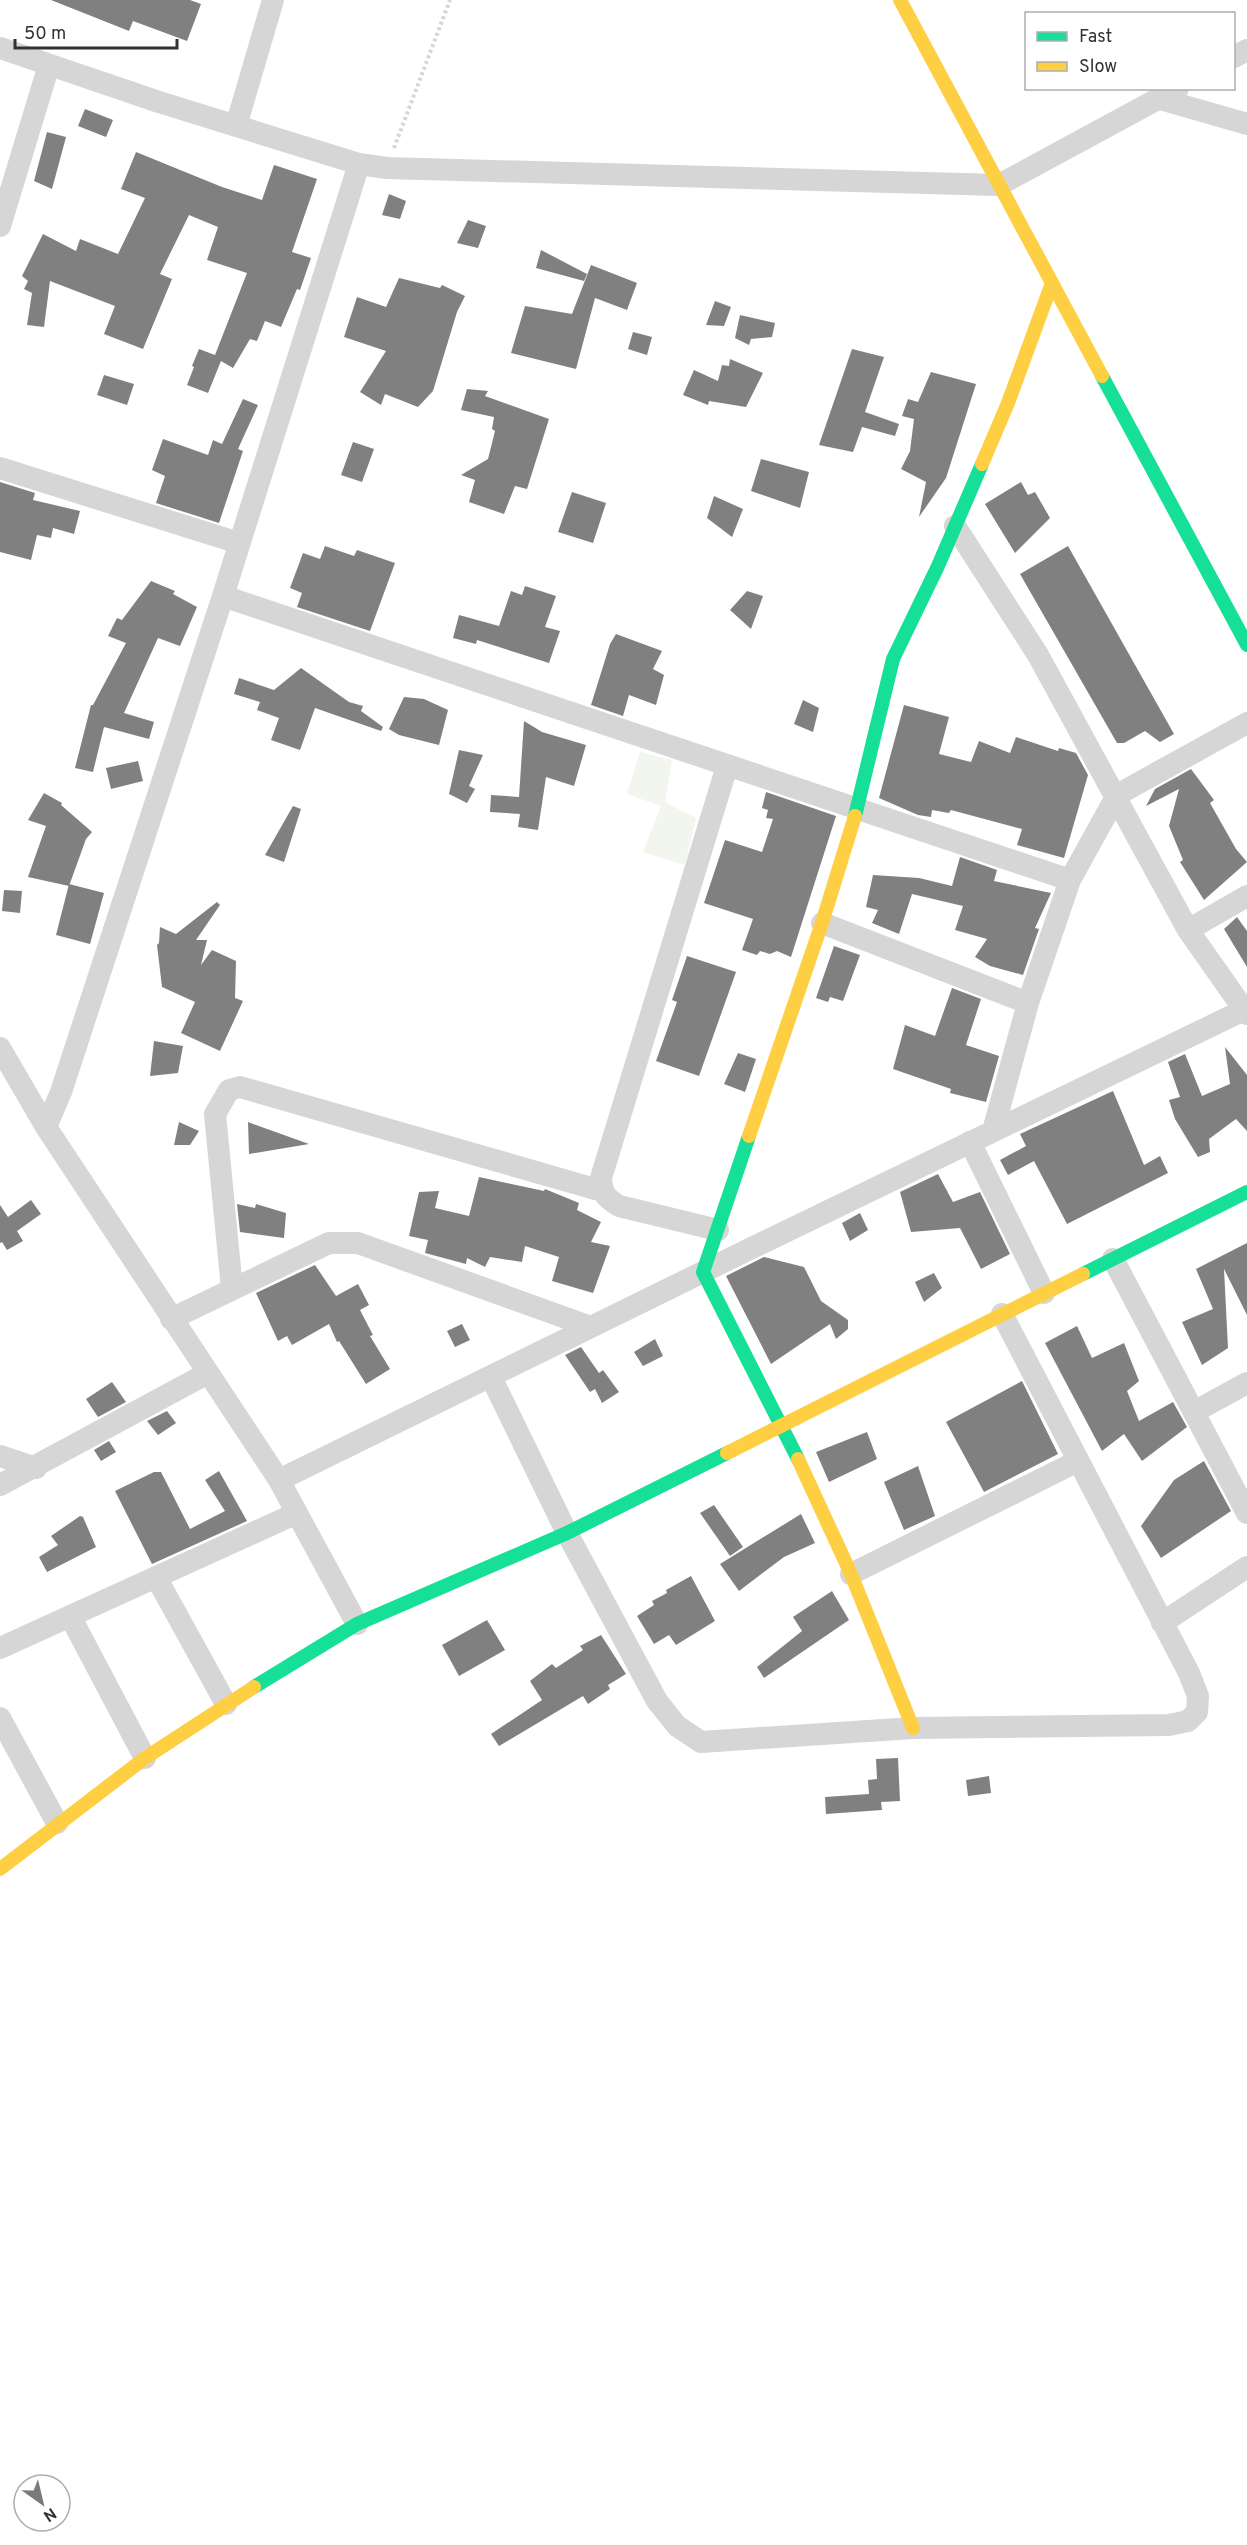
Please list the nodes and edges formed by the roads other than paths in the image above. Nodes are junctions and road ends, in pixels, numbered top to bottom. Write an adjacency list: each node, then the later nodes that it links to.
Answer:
1 (273, 0): 7 (street)
2 (900, 0): 9 (street)
3 (0, 48): 4 (street)
4 (49, 65): 7 (street); 10 (street)
5 (1169, 94): 6 (street); 9 (street)
6 (1247, 124)
7 (236, 126): 8 (street)
8 (359, 164): 9 (street); 14 (street)
9 (999, 185): 11 (street)
10 (0, 226)
11 (1052, 283): 13 (street); 16 (street)
12 (0, 468): 14 (street)
13 (954, 525): 20 (street); 21 (street)
14 (239, 543): 15 (street)
15 (223, 596): 19 (street); 29 (street)
16 (1239, 618): 17 (street)
17 (1247, 645)
18 (1247, 723): 20 (street)
19 (727, 766): 21 (street); 32 (street)
20 (1117, 795): 22 (street); 25 (street)
21 (857, 810): 22 (street); 24 (street)
22 (1070, 880): 26 (street)
23 (1247, 896): 25 (street)
24 (822, 923): 26 (street); 34 (street)
25 (1188, 930): 27 (street)
26 (1028, 1003): 30 (street)
27 (1246, 1012): 30 (street)
28 (0, 1048): 29 (street)
29 (46, 1127): 40 (street)
30 (993, 1131): 31 (street)
31 (970, 1142): 36 (street); 38 (street)
32 (602, 1191): 34 (street); 37 (street)
33 (1247, 1192): 35 (street)
34 (718, 1230): 36 (street)
35 (1113, 1259): 38 (street); 45 (street)
36 (704, 1272): 41 (street); 46 (street)
37 (232, 1289): 40 (street); 41 (street)
38 (1044, 1293): 39 (street)
39 (1002, 1314): 46 (street); 48 (street)
40 (171, 1319): 42 (street)
41 (591, 1327): 43 (street)
42 (208, 1373): 49 (street); 50 (street)
43 (491, 1377): 50 (street); 54 (street)
44 (1247, 1383): 45 (street)
45 (1194, 1412): 52 (street)
46 (783, 1427): 54 (street); 56 (street)
47 (0, 1456): 49 (street)
48 (1078, 1461): 56 (street); 59 (street)
49 (36, 1468): 51 (street)
50 (279, 1480): 53 (street)
51 (0, 1485)
52 (1247, 1513)
53 (297, 1514): 57 (street); 60 (street)
54 (567, 1533): 60 (street); 64 (street)
55 (1247, 1567): 59 (street)
56 (851, 1574): 64 (street)
57 (156, 1577): 58 (street); 62 (street)
58 (70, 1616): 61 (street); 65 (street)
59 (1162, 1623): 64 (street)
60 (357, 1624): 62 (street)
61 (0, 1648)
62 (226, 1704): 65 (street)
63 (0, 1718): 66 (street)
64 (913, 1728)
65 (145, 1758): 66 (street)
66 (57, 1823): 67 (street)
67 (0, 1869)

